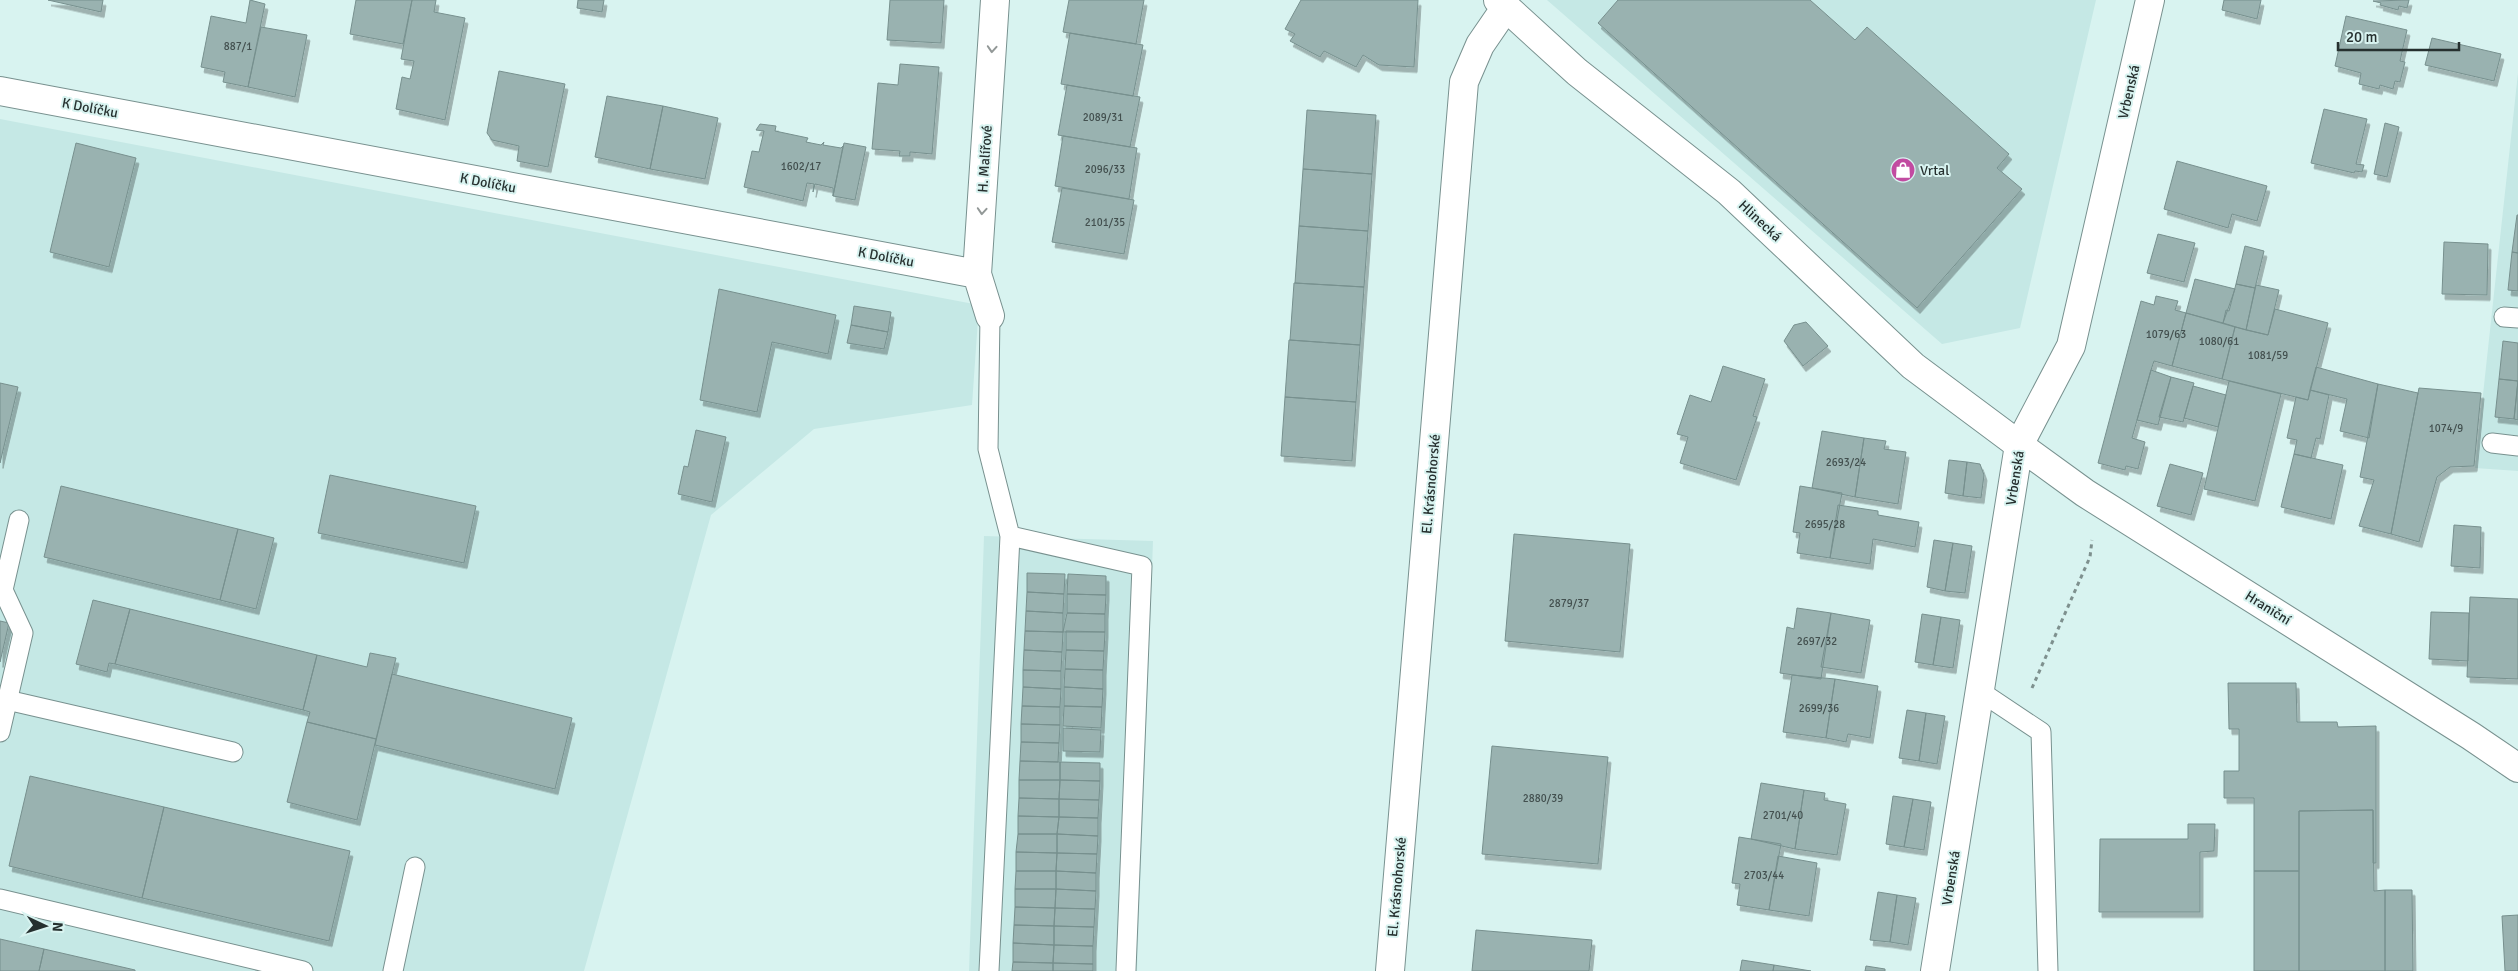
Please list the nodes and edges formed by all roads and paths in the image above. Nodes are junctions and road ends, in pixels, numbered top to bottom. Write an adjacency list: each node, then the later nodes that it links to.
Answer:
1 (995, 0): 5 (street, H. Malířové, one-way to 5)
2 (2150, 0): 8 (street, Vrbenská)
3 (1502, 4): 8 (street, Hlinecká); 25 (street, El. Krásnohorské)
4 (0, 91): 5 (street, K Dolíčku)
5 (977, 274): 6 (street, H. Malířové)
6 (990, 316): 12 (lane)
7 (2492, 443): 9 (lane)
8 (2020, 445): 10 (street, Hraniční); 13 (street, Vrbenská)
9 (2518, 446)
10 (2095, 499): 15 (path); 18 (street, Hraniční)
11 (19, 520): 14 (lane)
12 (1010, 536): 21 (lane); 24 (lane)
13 (1981, 692): 15 (lane); 26 (street, Vrbenská)
14 (7, 700): 16 (lane); 17 (lane)
15 (2015, 715): 27 (lane)
16 (0, 732)
17 (234, 752)
18 (2518, 768)
19 (415, 867): 23 (lane)
20 (0, 899): 22 (lane)
21 (1126, 970)
22 (303, 971)
23 (393, 971)
24 (989, 971)
25 (1390, 971)
26 (1935, 971)
27 (2048, 971)

